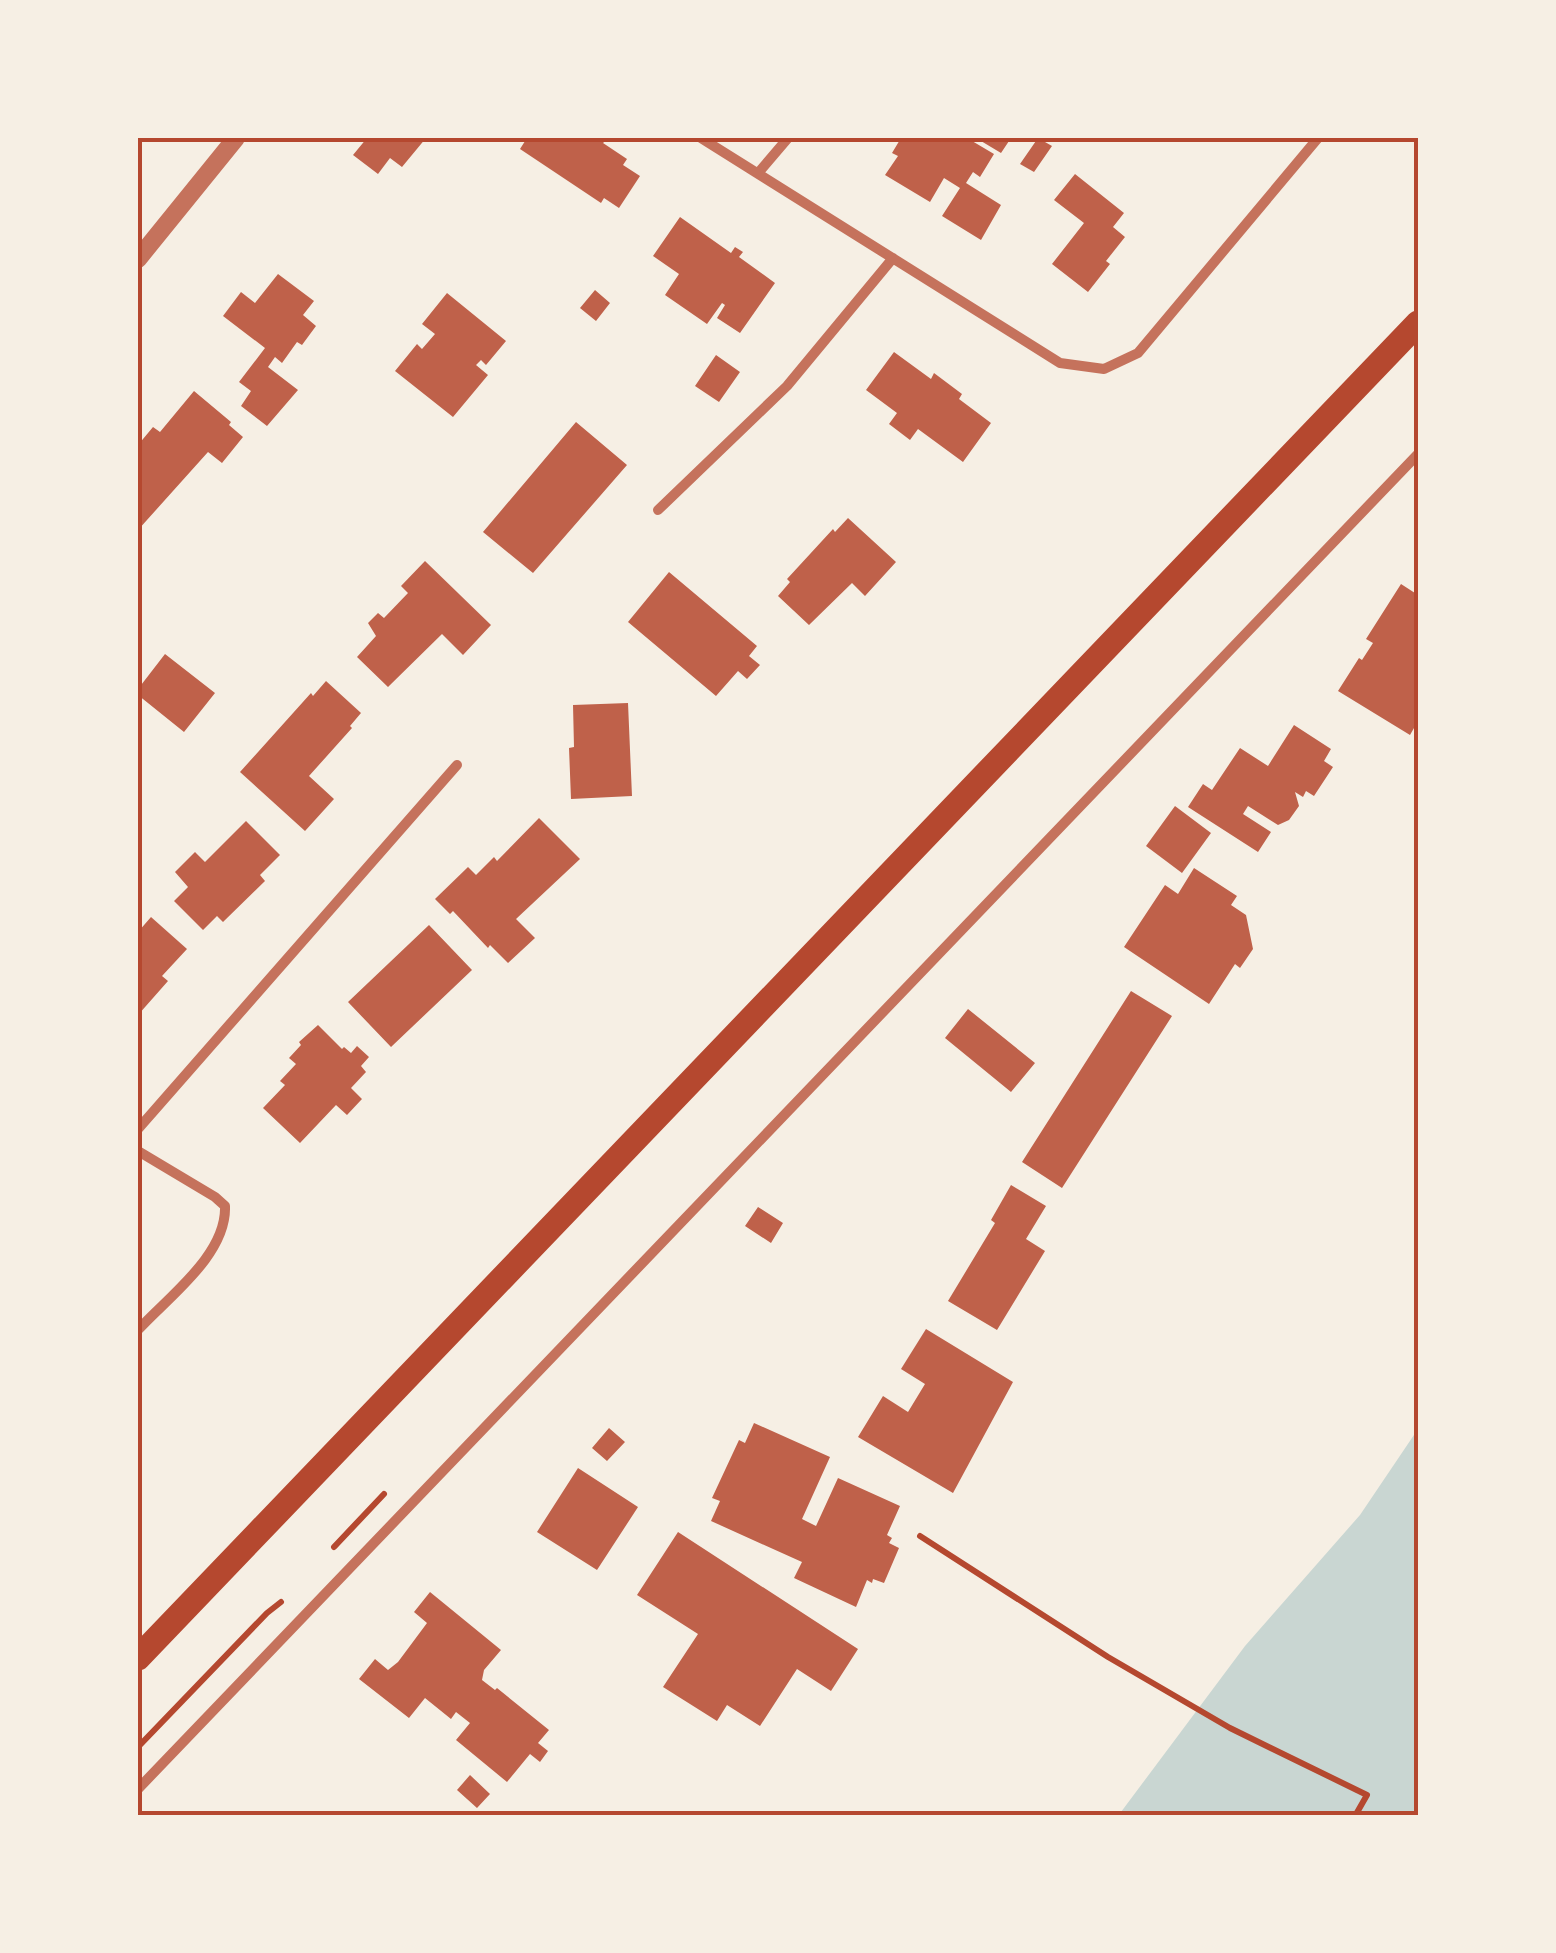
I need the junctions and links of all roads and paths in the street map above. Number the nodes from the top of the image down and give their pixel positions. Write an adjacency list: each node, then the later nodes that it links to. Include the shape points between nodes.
1 (236, 138): 6 (street)
2 (701, 138): 5 (street)
3 (788, 138): 5 (street)
4 (1318, 138): 7 (street, via 1138,353 1104,368 1060,363)
5 (758, 172): 7 (street)
6 (140, 252)
7 (893, 258): 10 (street, via 787,386)
8 (1418, 323): 16 (highway)
9 (1418, 454): 17 (street)
10 (658, 510)
11 (457, 765): 12 (street)
12 (138, 1130)
13 (138, 1151): 14 (street, via 216,1197 226,1220 208,1256)
14 (138, 1330)
15 (920, 1536): 18 (path, via 1230,1728 1366,1795)
16 (138, 1658)
17 (138, 1789)
18 (1355, 1816)

